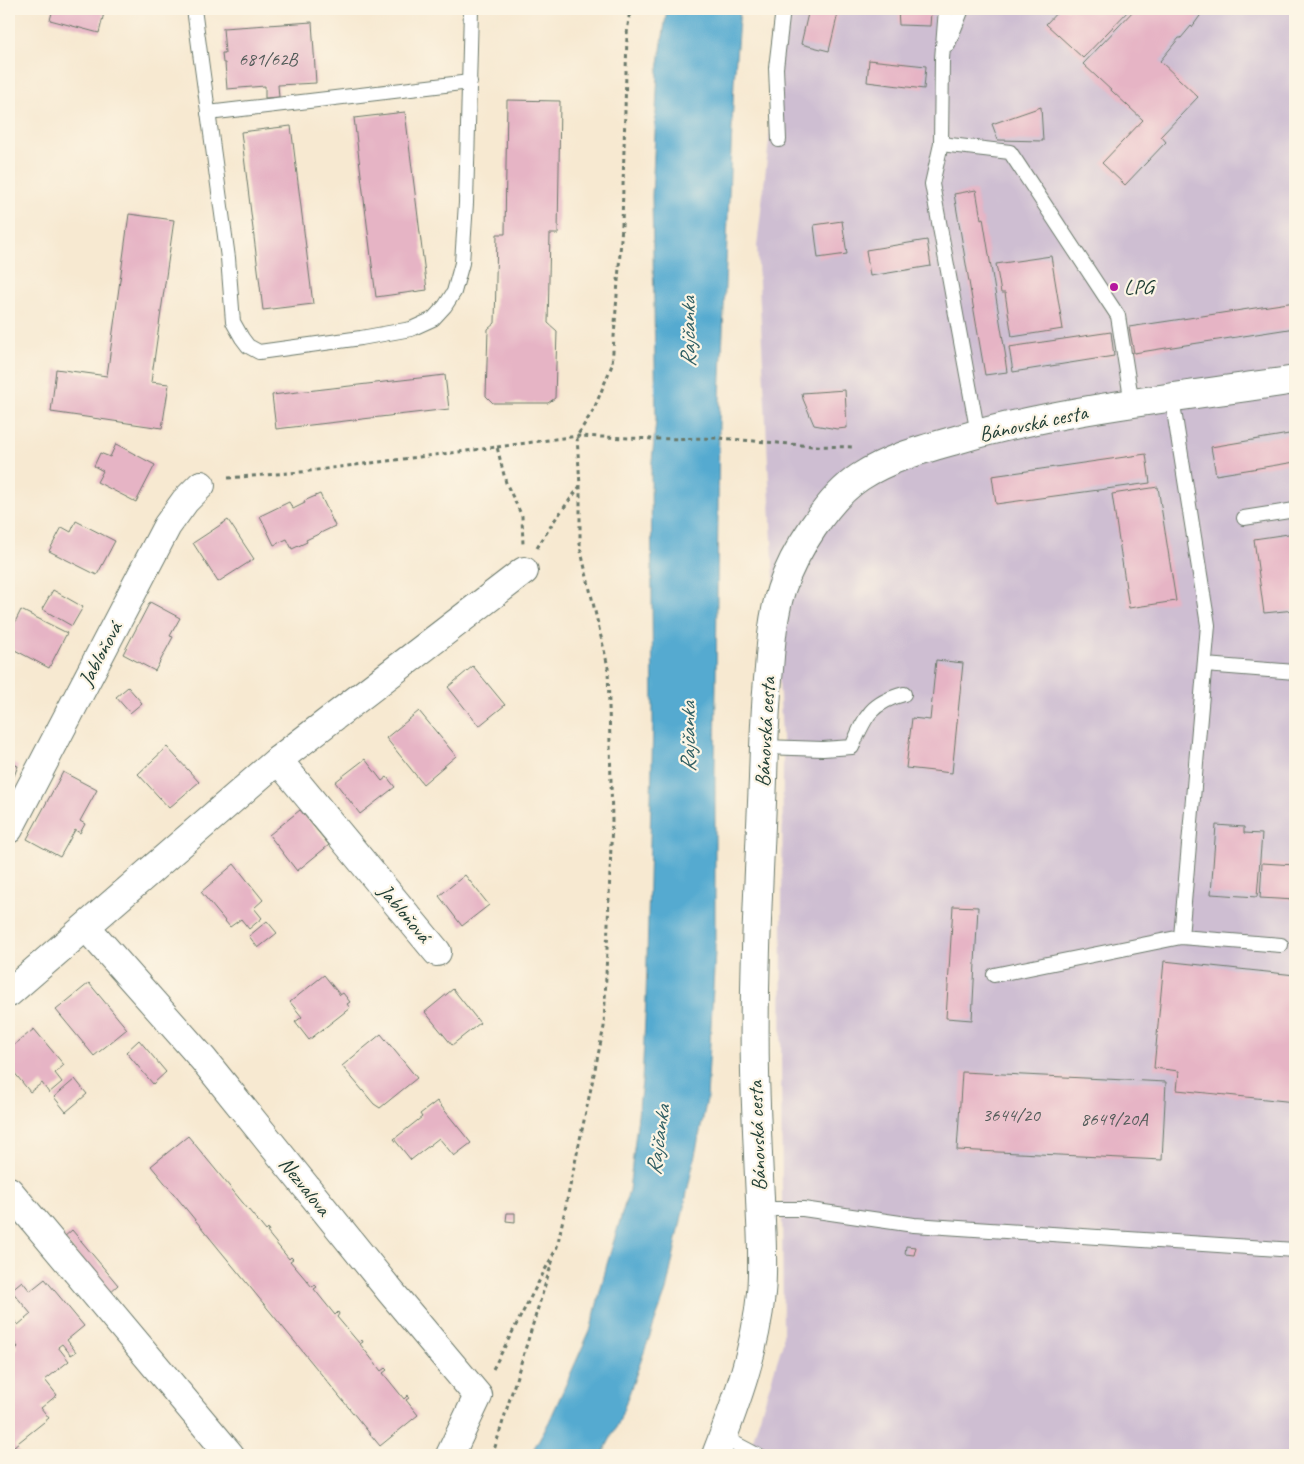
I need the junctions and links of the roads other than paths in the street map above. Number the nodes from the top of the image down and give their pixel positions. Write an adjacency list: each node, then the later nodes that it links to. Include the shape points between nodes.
1 (194, 9): 8 (lane)
2 (471, 9): 7 (lane)
3 (784, 9): 9 (lane, via 776,68)
4 (946, 9): 6 (lane)
5 (962, 9): 6 (lane)
6 (942, 59): 10 (lane)
7 (470, 82): 8 (lane); 8 (lane, via 462,263 454,292 445,306 433,319 411,329 259,352 245,342 233,322 228,258)
8 (208, 113)
9 (779, 140)
10 (941, 144): 13 (lane, via 1010,152 1118,316); 14 (lane, via 932,184)
11 (1295, 380): 12 (street, Bánovská cesta)
12 (1172, 398): 13 (street, Bánovská cesta); 19 (lane, via 1208,625)
13 (1132, 404): 14 (street, Bánovská cesta, via 1042,418)
14 (978, 434): 22 (street, Bánovská cesta, via 883,464 845,490 813,528 797,553 782,589 772,628)
15 (201, 485): 24 (street, Jabloňová, via 167,526)
16 (1295, 510): 17 (lane)
17 (1244, 518)
18 (524, 570): 23 (street)
19 (1205, 666): 20 (lane); 26 (lane)
20 (1295, 672)
21 (904, 694): 22 (lane, via 889,698 870,711 852,747)
22 (764, 747): 32 (street, Bánovská cesta, via 754,1025)
23 (278, 760): 25 (street); 28 (street, Jabloňová)
24 (9, 829)
25 (86, 928): 30 (street); 36 (street, Nezvalova, via 203,1059 478,1396)
26 (1181, 937): 27 (lane); 29 (lane)
27 (1282, 946)
28 (437, 952)
29 (994, 975)
30 (9, 993)
31 (9, 1191): 35 (street)
32 (760, 1209): 33 (lane, via 803,1209 914,1225); 34 (street, Bánovská cesta, via 762,1260 757,1324)
33 (1295, 1250)
34 (720, 1446): 37 (lane)
35 (230, 1455)
36 (450, 1455)
37 (757, 1455)

